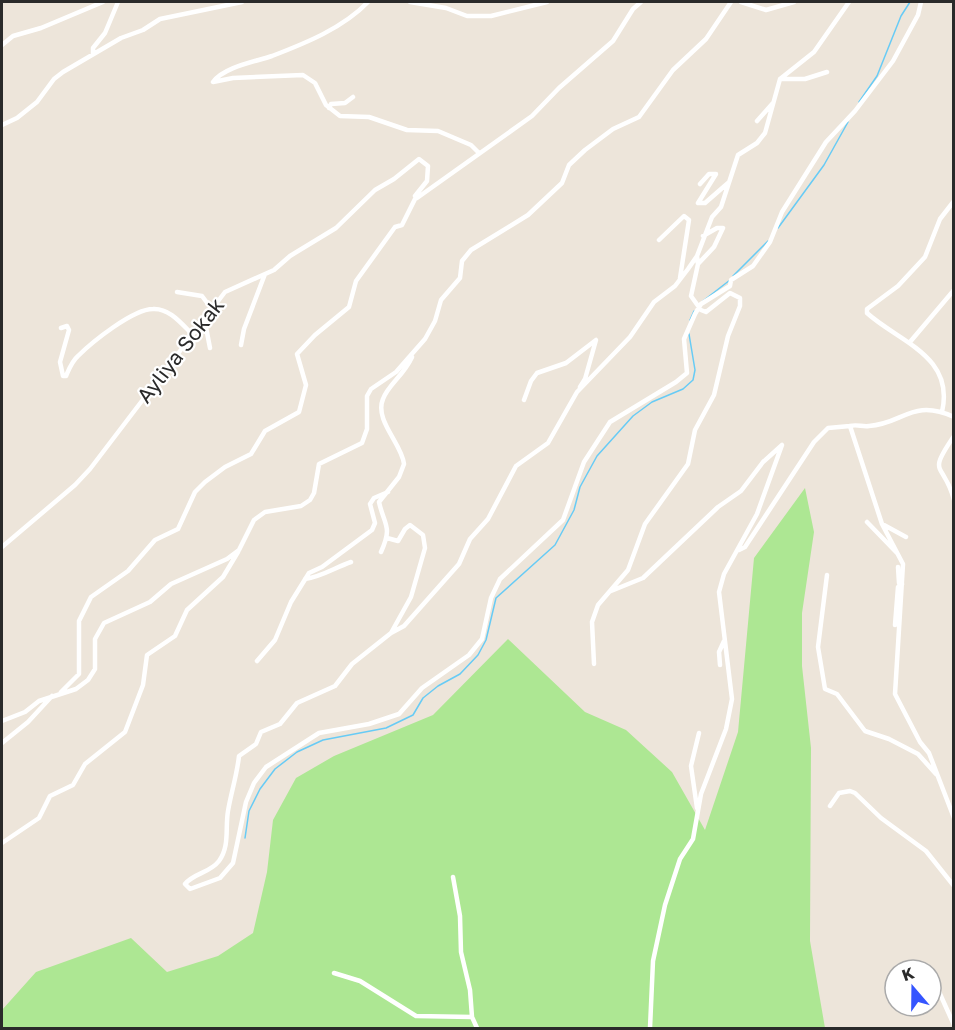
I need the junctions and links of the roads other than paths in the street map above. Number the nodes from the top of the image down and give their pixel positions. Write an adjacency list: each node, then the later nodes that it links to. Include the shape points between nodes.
1 (103, 2): 13 (street, via 13,36)
2 (118, 2): 14 (street)
3 (242, 2): 14 (street, via 160,19)
4 (369, 2): 19 (street, via 348,21 274,55 230,70 213,82 296,74 312,80)
5 (410, 2): 6 (street, via 468,16 491,16)
6 (547, 2)
7 (641, 2): 22 (street, via 614,41 532,116)
8 (731, 2): 42 (street, via 706,39 673,70 639,117 613,129 585,150 569,165 562,183 528,215 471,250 462,261 460,278 441,300 435,321)
9 (741, 2): 10 (street, via 766,10)
10 (794, 2)
11 (849, 2): 16 (street, via 814,52)
12 (921, 2): 67 (street, via 893,61 826,142 753,266 696,311 684,339 687,373 615,417 598,438 579,474 563,520 500,579 491,598 482,639 474,650 422,688 399,714 319,733 266,767 246,802 233,863 220,878 190,889 185,884 189,879 219,862 224,849 239,756 256,744 261,732 280,724 297,703 335,686 352,664)
13 (2, 45)
14 (93, 54): 21 (street, via 54,78 37,102)
15 (827, 72): 16 (street, via 805,79)
16 (780, 79): 18 (street)
17 (353, 97): 19 (street)
18 (775, 100): 20 (street); 23 (street, via 762,139 738,155)
19 (329, 108): 22 (street, via 340,116 369,117 407,130 438,130 471,145)
20 (758, 121)
21 (2, 125)
22 (479, 153): 25 (street)
23 (730, 181): 24 (street, via 705,203 698,203 716,174 709,174); 27 (street, via 721,207)
24 (700, 184)
25 (416, 199): 31 (street, Ayliya Sokak, via 429,173 421,159 375,190 344,222); 72 (street, via 402,225 395,227 356,281 349,307 297,354 306,385 300,412 265,431 251,454 205,482 195,492 178,529 155,540 128,571 91,597 79,621 79,674)
26 (954, 201): 39 (street, via 940,219 925,257 898,286 867,309 874,320)
27 (703, 236): 29 (street); 30 (street, via 723,228 714,247)
28 (659, 240): 32 (street, via 684,216 689,220)
29 (697, 256): 30 (street); 32 (street)
30 (698, 264): 65 (street, via 692,296 701,310 706,312 730,293 740,298 740,306 728,336 714,395 695,430 688,464 645,524 627,570)
31 (265, 274): 35 (street, Ayliya Sokak, via 230,289); 40 (street, via 244,329)
32 (680, 280): 43 (street, via 654,302 630,336)
33 (954, 290): 39 (street)
34 (177, 292): 35 (street, via 202,296)
35 (211, 308): 36 (street, Ayliya Sokak)
36 (204, 317): 38 (street, Ayliya Sokak); 41 (street)
37 (61, 328): 38 (street, via 67,326 69,330 60,362 63,376 77,357 144,310 154,308 172,315)
38 (191, 333): 55 (street, Ayliya Sokak, via 84,475)
39 (910, 342): 45 (street, via 935,363 944,382 946,399)
40 (242, 345)
41 (210, 348)
42 (413, 354): 49 (street, via 406,371 381,404 404,464); 56 (street, via 371,389 362,443 323,460 316,470 314,493 301,506 266,512 254,520)
43 (577, 392): 44 (street, via 585,379 596,340 570,361 537,373); 67 (street, via 548,443 516,466 488,519 470,539 459,564 404,626)
44 (524, 400)
45 (942, 412): 46 (street); 47 (street, via 913,411 870,426)
46 (954, 417)
47 (850, 426): 52 (street); 57 (street, via 828,428)
48 (954, 436): 50 (street, via 937,464)
49 (388, 492): 54 (street, via 379,502 388,525); 63 (street, via 370,504 375,523 372,530)
50 (954, 500)
51 (867, 522): 59 (street)
52 (882, 524): 53 (street); 59 (street)
53 (906, 537)
54 (387, 538): 58 (street); 67 (street, via 399,541 410,525 423,535 425,548 411,597)
55 (2, 547)
56 (239, 550): 72 (street, via 218,565 171,584 150,602 104,623 95,639 95,669 88,680 76,689); 81 (street, via 223,577 187,610 175,636 147,656 143,685 126,732 85,764 73,784 50,796 39,818)
57 (740, 550): 65 (street, via 782,445 741,491 718,507 643,578); 68 (street, via 724,574 719,592)
58 (381, 552)
59 (901, 558): 64 (street)
60 (351, 562): 63 (street)
61 (898, 567): 64 (street, via 898,581)
62 (827, 575): 77 (street, via 818,647 825,689 837,694 865,731 918,754)
63 (305, 579): 69 (street, via 275,640)
64 (902, 584): 66 (street, via 898,587); 77 (street, via 895,694 929,753)
65 (611, 591): 70 (street, via 598,605 592,622)
66 (894, 625)
67 (391, 633)
68 (724, 641): 71 (street, via 719,652); 79 (street, via 732,699 726,729)
69 (257, 661)
70 (594, 664)
71 (720, 665)
72 (60, 692): 73 (street)
73 (53, 696): 74 (street); 76 (street)
74 (2, 721)
75 (699, 733): 79 (street, via 691,766)
76 (2, 743)
77 (939, 779): 80 (street)
78 (830, 806): 83 (street, via 838,794 855,793 926,851)
79 (697, 811): 89 (street, via 693,839 680,859 657,938)
80 (954, 818)
81 (2, 843)
82 (453, 877): 86 (street)
83 (954, 886)
84 (334, 973): 86 (street, via 360,981 416,1016)
85 (943, 1001): 87 (street)
86 (472, 1017): 88 (street)
87 (954, 1025)
88 (477, 1029)
89 (650, 1029)

